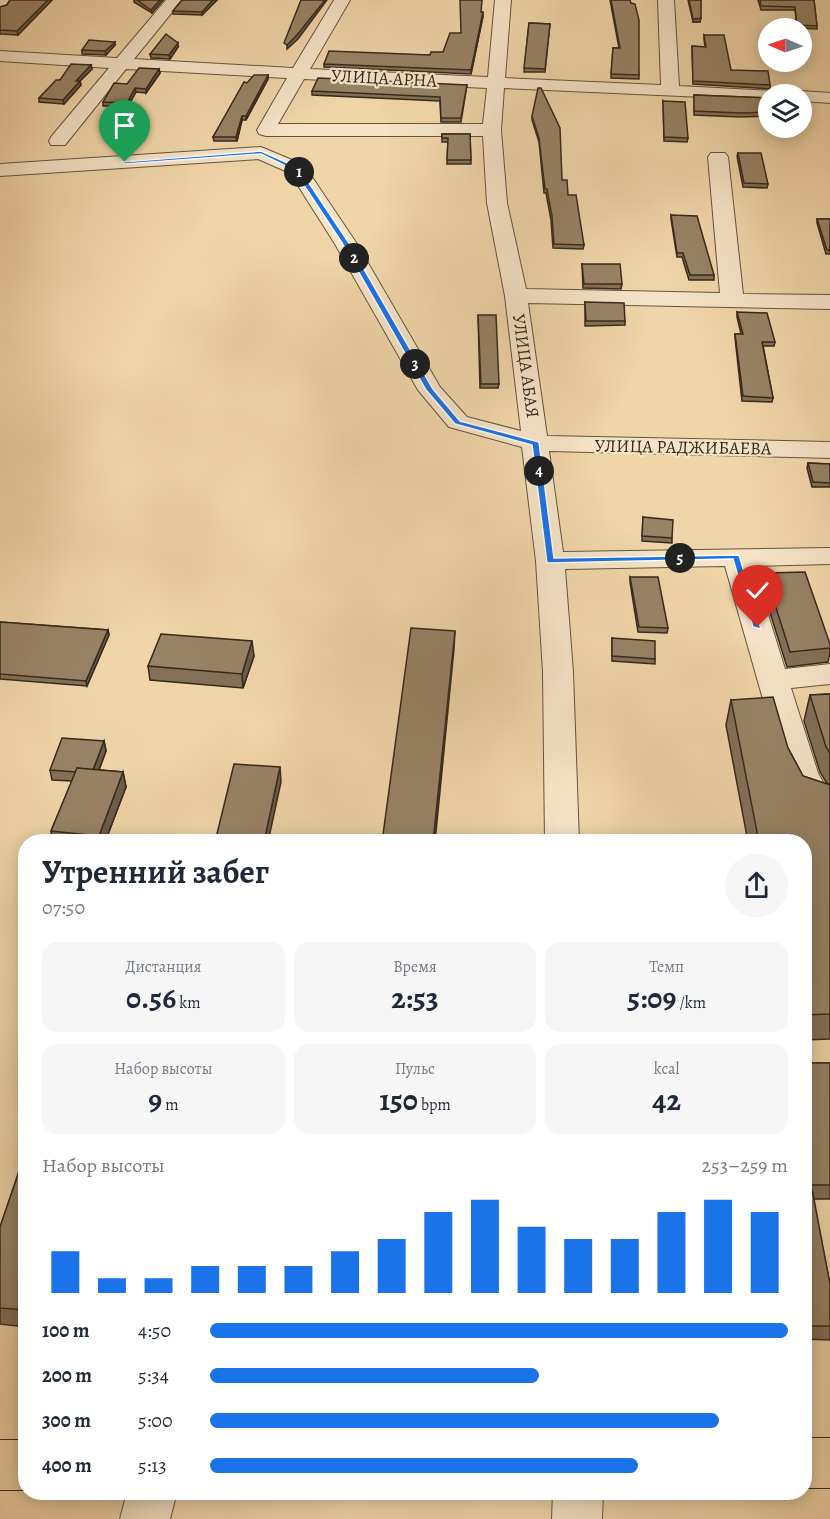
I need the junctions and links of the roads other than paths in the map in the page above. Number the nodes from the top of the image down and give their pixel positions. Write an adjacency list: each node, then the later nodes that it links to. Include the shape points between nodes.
1 (4, 0): 6 (street)
2 (174, 0): 8 (street)
3 (342, 0): 9 (street)
4 (503, 0): 10 (street, УЛИЦА АБАЯ)
5 (666, 0): 11 (street)
6 (0, 4)
7 (0, 56): 8 (street, УЛИЦА АРНА)
8 (123, 64): 9 (street, УЛИЦА АРНА); 16 (street)
9 (299, 74): 10 (street, УЛИЦА АРНА); 15 (street, via 266,130)
10 (496, 84): 11 (street, УЛИЦА АРНА); 15 (street, УЛИЦА АБАЯ)
11 (670, 90): 12 (street, УЛИЦА АРНА)
12 (758, 94)
13 (812, 97): 14 (street)
14 (830, 98)
15 (492, 130): 19 (street, УЛИЦА АБАЯ, via 497,203)
16 (58, 141)
17 (718, 157): 20 (street)
18 (0, 170): 22 (street, УЛИЦА РАДЖИБАЕВА, via 261,153 297,169 346,243 430,390 458,422)
19 (516, 296): 20 (street); 22 (street, УЛИЦА АБАЯ)
20 (732, 298): 21 (street)
21 (830, 302)
22 (536, 443): 23 (street, УЛИЦА РАДЖИБАЕВА); 25 (street, УЛИЦА АБАЯ)
23 (830, 450)
24 (830, 556): 26 (street)
25 (550, 561): 26 (street); 31 (street, УЛИЦА АБАЯ, via 558,672)
26 (739, 566): 27 (street); 29 (street)
27 (830, 571)
28 (830, 674): 29 (street)
29 (773, 680): 30 (street, via 801,773 811,793)
30 (830, 798)
31 (562, 834)
32 (812, 1463): 33 (main road)
33 (830, 1463)
34 (0, 1465): 35 (main road)
35 (18, 1465)
36 (150, 1500): 38 (street)
37 (578, 1500): 39 (street)
38 (145, 1519)
39 (577, 1519)

